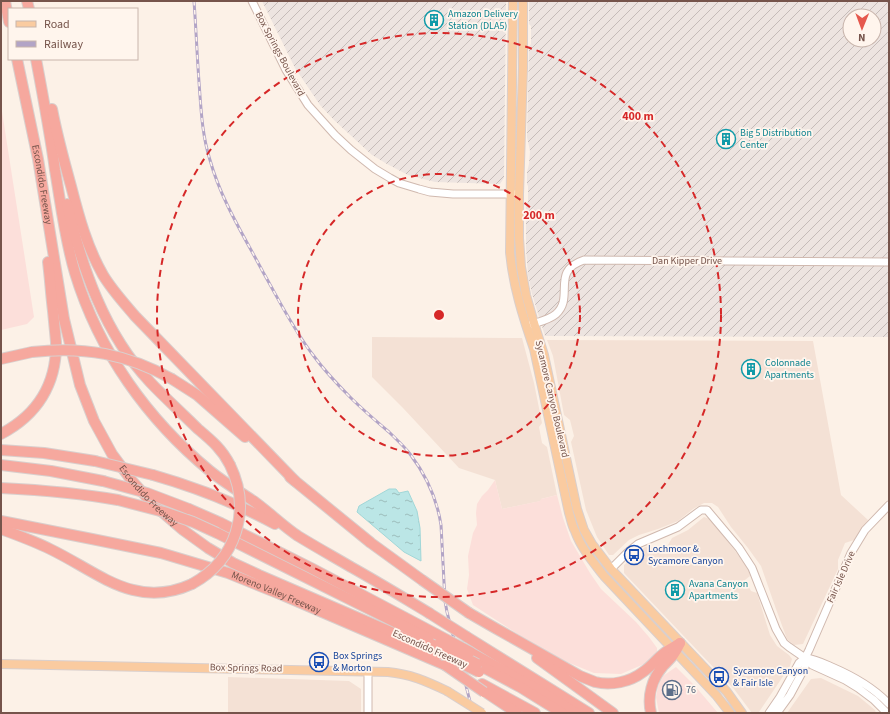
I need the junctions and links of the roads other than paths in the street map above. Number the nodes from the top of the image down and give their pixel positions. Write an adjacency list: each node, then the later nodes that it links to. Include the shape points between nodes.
1 (5, 1): 5 (highway)
2 (252, 1): 11 (street, Box Springs Boulevard, via 286,70 308,105 335,135 375,169 399,183 430,192)
3 (513, 1): 11 (main road, Sycamore Canyon Boulevard)
4 (523, 1): 11 (main road, Sycamore Canyon Boulevard, via 523,68)
5 (8, 17)
6 (17, 60): 10 (highway, Escondido Freeway)
7 (36, 60): 9 (highway, Escondido Freeway)
8 (42, 60): 18 (highway, via 56,128 82,229 103,275 135,316)
9 (50, 134): 22 (highway, bridge, via 79,252 97,300 124,350 148,381 227,458 240,495 239,518 237,530 220,562 192,584 160,593 144,592 118,585 50,549); 23 (highway, Escondido Freeway, via 65,229 75,273 90,314 115,363 148,410 192,456)
10 (38, 159): 15 (highway, via 56,343 55,360 46,390 34,409); 27 (highway, Escondido Freeway, via 64,319 80,385 108,448 132,481 154,505 183,530 233,563)
11 (515, 194): 13 (main road, Sycamore Canyon Boulevard, via 521,267)
12 (889, 262): 13 (street, Dan Kipper Drive, via 584,260 573,264 569,269 565,278 563,302 555,315)
13 (530, 325): 24 (main road, Sycamore Canyon Boulevard, via 544,354 577,509 584,530); 26 (main road, Sycamore Canyon Boulevard, via 575,532 586,553 604,576)
14 (1, 359): 18 (highway, bridge, via 47,350 74,350 105,354 155,370 197,395)
15 (1, 434)
16 (1, 450): 23 (highway, bridge, via 44,453 95,461 153,475 199,489 240,506)
17 (1, 465): 40 (highway, bridge, via 103,481 147,493 189,509 311,568 470,652)
18 (295, 481): 25 (highway, bridge, via 371,543 469,613)
19 (1, 488): 27 (highway, bridge, via 95,495 193,522)
20 (889, 505): 28 (street, Fair Isle Drive, via 865,530 850,553)
21 (1, 521): 32 (highway, Moreno Valley Freeway, bridge, via 160,553 221,571 445,666)
22 (1, 529)
23 (296, 535): 41 (highway, Escondido Freeway, bridge)
24 (611, 569): 26 (main road, Sycamore Canyon Boulevard); 28 (street, via 638,544 678,527 701,510 707,510 752,568 780,636 789,647)
25 (495, 628): 26 (highway, via 595,682 622,682 637,676 666,651); 42 (highway)
26 (676, 648): 43 (highway, via 651,686); 44 (main road, Sycamore Canyon Boulevard); 45 (main road, Sycamore Canyon Boulevard, via 727,692)
27 (440, 649): 30 (highway, Escondido Freeway, bridge)
28 (805, 658): 33 (street, via 814,659 851,675); 46 (street, Fair Isle Drive, via 799,663); 47 (street, Fair Isle Drive, via 805,667); 48 (street, via 812,665 858,688)
29 (1, 664): 31 (main road, Box Springs Road)
30 (478, 668): 38 (highway, Escondido Freeway); 39 (highway, via 520,687)
31 (368, 671): 34 (street); 35 (main road, Box Springs Road, bridge, via 392,672 419,678)
32 (483, 688): 36 (highway); 37 (highway)
33 (889, 704)
34 (368, 713)
35 (482, 713)
36 (517, 713)
37 (535, 713)
38 (554, 713)
39 (562, 713)
40 (576, 713)
41 (589, 713)
42 (613, 713)
43 (651, 713)
44 (730, 713)
45 (742, 713)
46 (769, 713)
47 (777, 713)
48 (887, 713)

